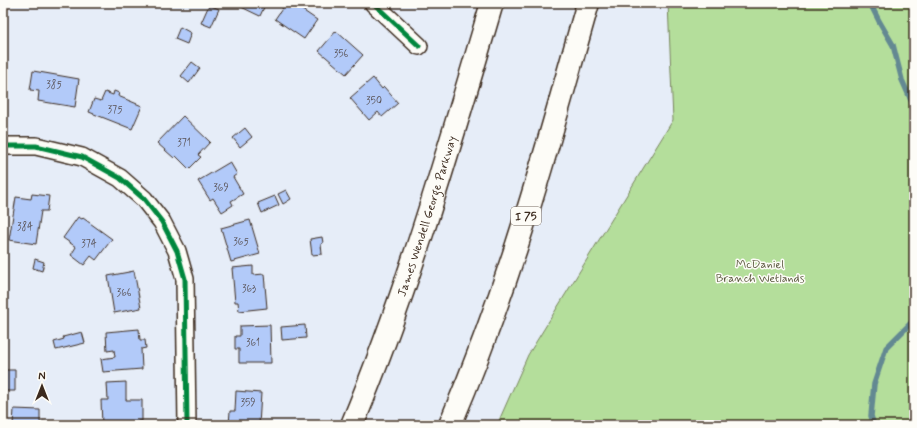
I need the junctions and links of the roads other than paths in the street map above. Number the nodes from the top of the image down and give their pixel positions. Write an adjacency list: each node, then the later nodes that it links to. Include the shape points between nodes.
1 (373, 3): 4 (street)
2 (492, 3): 7 (highway, James Wendell George Parkway, via 412,264)
3 (588, 3): 8 (highway, I 75, via 522,229 490,325)
4 (419, 46)
5 (3, 146): 6 (street, via 36,146 82,157 120,178 144,199 162,222 177,251 186,279)
6 (187, 425)
7 (352, 425)
8 (450, 425)

